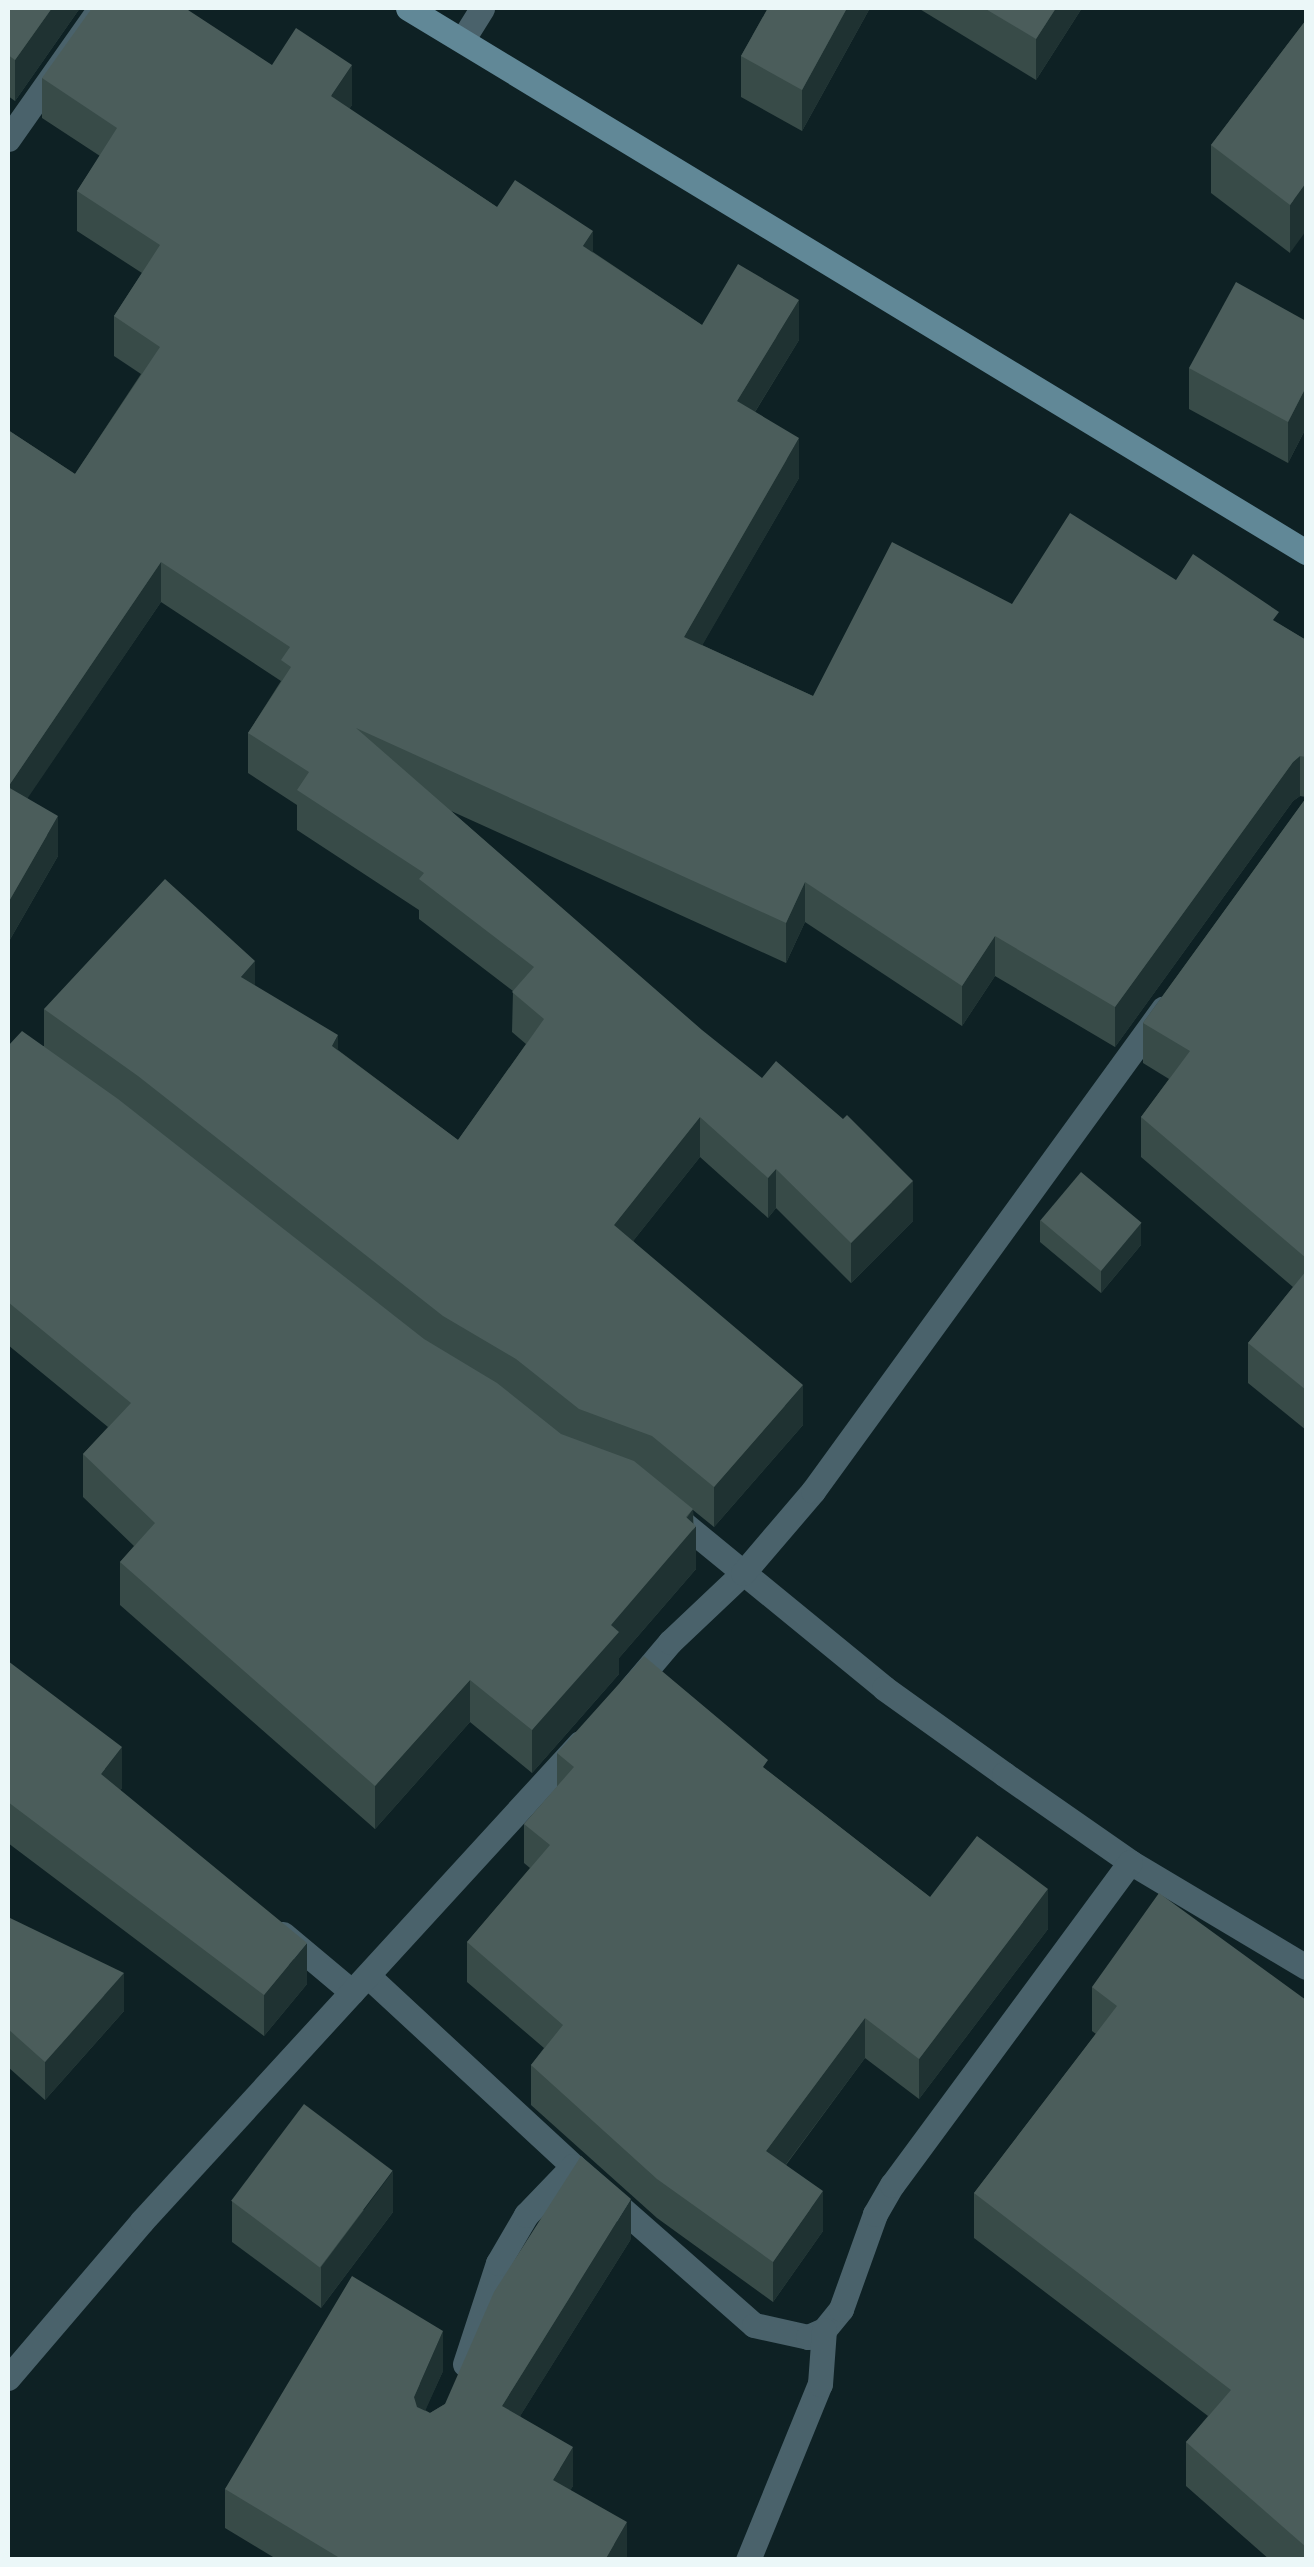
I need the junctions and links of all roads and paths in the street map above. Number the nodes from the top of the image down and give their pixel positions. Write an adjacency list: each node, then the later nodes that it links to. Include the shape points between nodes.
1 (100, 8): 5 (street)
2 (408, 8): 4 (main road)
3 (482, 8): 4 (street)
4 (462, 39): 6 (main road)
5 (8, 139)
6 (1306, 552)
7 (1176, 992): 9 (street, via 869,1416)
8 (654, 1499): 9 (street)
9 (743, 1573): 10 (street, via 670,1642); 12 (street, via 884,1688)
10 (618, 1704)
11 (592, 1731): 15 (street)
12 (1130, 1862): 14 (street); 17 (street, via 892,2185 841,2309)
13 (264, 1918): 15 (street)
14 (1306, 1968)
15 (360, 1984): 16 (street); 18 (street)
16 (573, 2166): 17 (street, via 754,2325 808,2338); 19 (street, via 526,2215 498,2262)
17 (824, 2330): 20 (street, via 820,2384)
18 (8, 2378)
19 (456, 2383)
20 (748, 2560)

